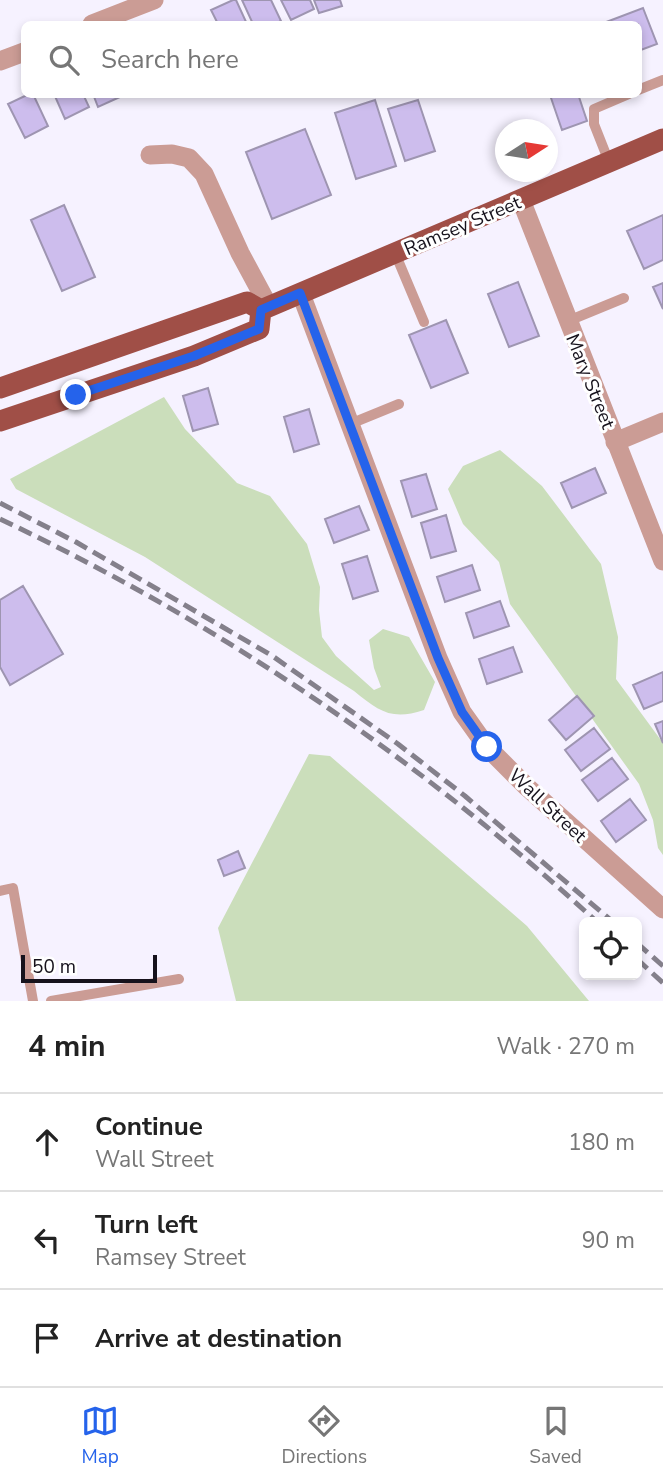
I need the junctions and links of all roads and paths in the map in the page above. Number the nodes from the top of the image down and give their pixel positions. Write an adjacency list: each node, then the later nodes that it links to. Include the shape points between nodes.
1 (154, 0): 2 (street)
2 (100, 21)
3 (21, 52): 4 (street)
4 (0, 61)
5 (663, 80): 6 (lane)
6 (642, 89)
7 (620, 98): 10 (lane, via 594,109 594,124)
8 (663, 139): 10 (main road, Ramsey Street)
9 (150, 155): 15 (street, via 188,158 204,174)
10 (610, 162): 11 (main road, Ramsey Street)
11 (521, 200): 12 (main road, Ramsey Street); 16 (street, Mary Street)
12 (395, 253): 13 (main road, Ramsey Street); 17 (lane)
13 (300, 293): 15 (main road, Ramsey Street); 22 (street, Wall Street)
14 (624, 298): 16 (lane)
15 (265, 308): 18 (main road, Ramsey Street, via 247,302); 20 (main road, via 259,329 194,356)
16 (568, 321): 23 (street, Mary Street)
17 (424, 322)
18 (0, 388)
19 (399, 404): 22 (lane)
20 (0, 421)
21 (663, 422): 23 (street)
22 (350, 424): 26 (street, Wall Street, via 462,712 487,747 527,787)
23 (615, 442): 24 (street, Mary Street)
24 (663, 561)
25 (0, 891): 28 (lane, via 13,888)
26 (663, 909)
27 (179, 979): 29 (lane)
28 (33, 1001)
29 (51, 1001)

